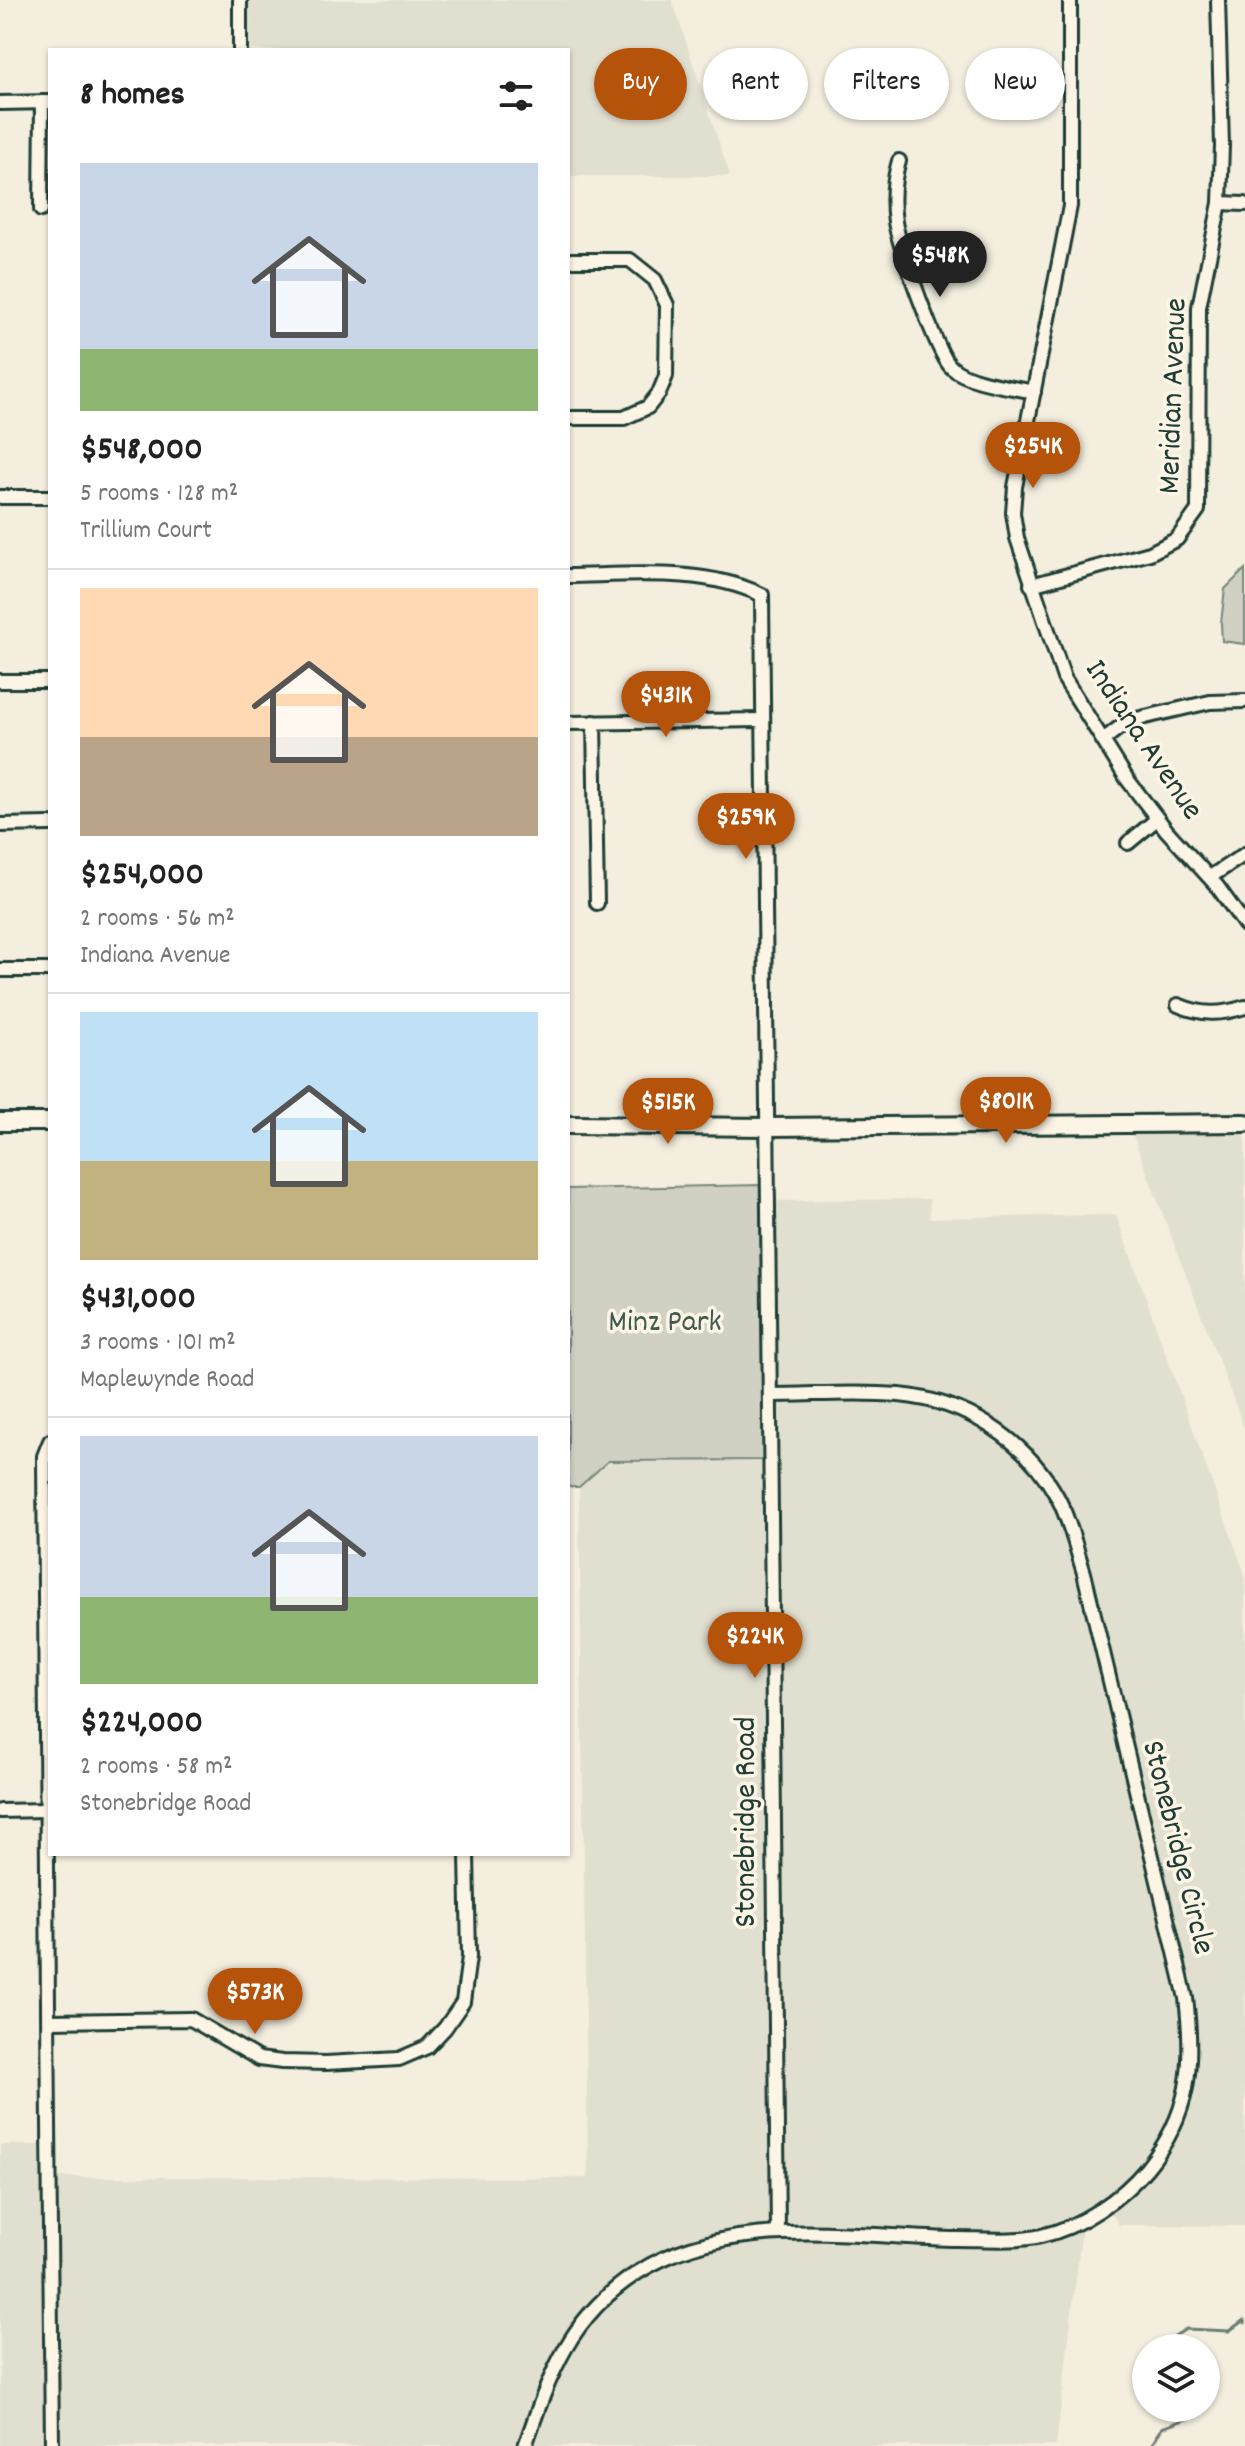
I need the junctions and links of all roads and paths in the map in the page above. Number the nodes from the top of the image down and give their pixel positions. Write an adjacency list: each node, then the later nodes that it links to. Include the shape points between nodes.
1 (240, 0): 4 (street)
2 (1070, 0): 12 (street, Indiana Avenue, via 1070,206)
3 (1218, 0): 8 (street, Meridian Avenue)
4 (240, 48)
5 (46, 102): 6 (street); 10 (street)
6 (0, 103)
7 (899, 161): 12 (street, via 893,183 895,224 935,341 951,367 973,378)
8 (1220, 203): 9 (street); 17 (street, Meridian Avenue, via 1199,307 1198,510 1177,539 1150,553)
9 (1245, 204)
10 (41, 210)
11 (570, 260): 13 (street, via 630,260 655,280 667,305 666,376 648,407 624,418)
12 (1034, 392): 17 (street, Indiana Avenue, via 1013,513)
13 (570, 418)
14 (0, 497): 15 (street)
15 (48, 497)
16 (570, 576): 21 (street, Stonebridge Road, via 682,574 762,595)
17 (1031, 585): 24 (street, Indiana Avenue, via 1064,678)
18 (0, 681): 19 (street)
19 (48, 681)
20 (1245, 701): 24 (street, via 1210,702 1128,721)
21 (762, 720): 22 (street); 41 (street, Stonebridge Road)
22 (594, 722): 23 (street); 31 (street)
23 (570, 723)
24 (1103, 740): 25 (street, Indiana Avenue)
25 (1157, 819): 28 (street); 30 (street, Indiana Avenue)
26 (48, 824): 27 (street)
27 (0, 825)
28 (1128, 843)
29 (1245, 854): 30 (street)
30 (1210, 877): 32 (street, Indiana Avenue)
31 (597, 903)
32 (1245, 925)
33 (0, 970): 34 (street)
34 (48, 970)
35 (1178, 1005): 36 (street, via 1209,1014)
36 (1245, 1007)
37 (0, 1122): 38 (street)
38 (48, 1122)
39 (1245, 1123): 41 (street)
40 (570, 1125): 41 (street)
41 (768, 1127): 42 (street, Stonebridge Road)
42 (770, 1395): 49 (street, Stonebridge Road); 49 (street, Stonebridge Circle, via 896,1395 953,1407 981,1420 1040,1470 1058,1498 1084,1573 1186,1998 1191,2040 1182,2106 1163,2148 1117,2198 1081,2220 1041,2236 995,2239)
43 (48, 1446): 44 (street)
44 (47, 1614): 45 (street)
45 (45, 1810): 46 (street); 48 (street)
46 (0, 1811)
47 (467, 1856): 48 (street, via 469,1957 463,2002 427,2047 399,2059 259,2059 191,2019)
48 (49, 2021): 50 (street)
49 (778, 2233): 51 (street, Stonebridge Circle, via 678,2252 609,2293 576,2329 549,2377)
50 (52, 2446)
51 (525, 2446)

